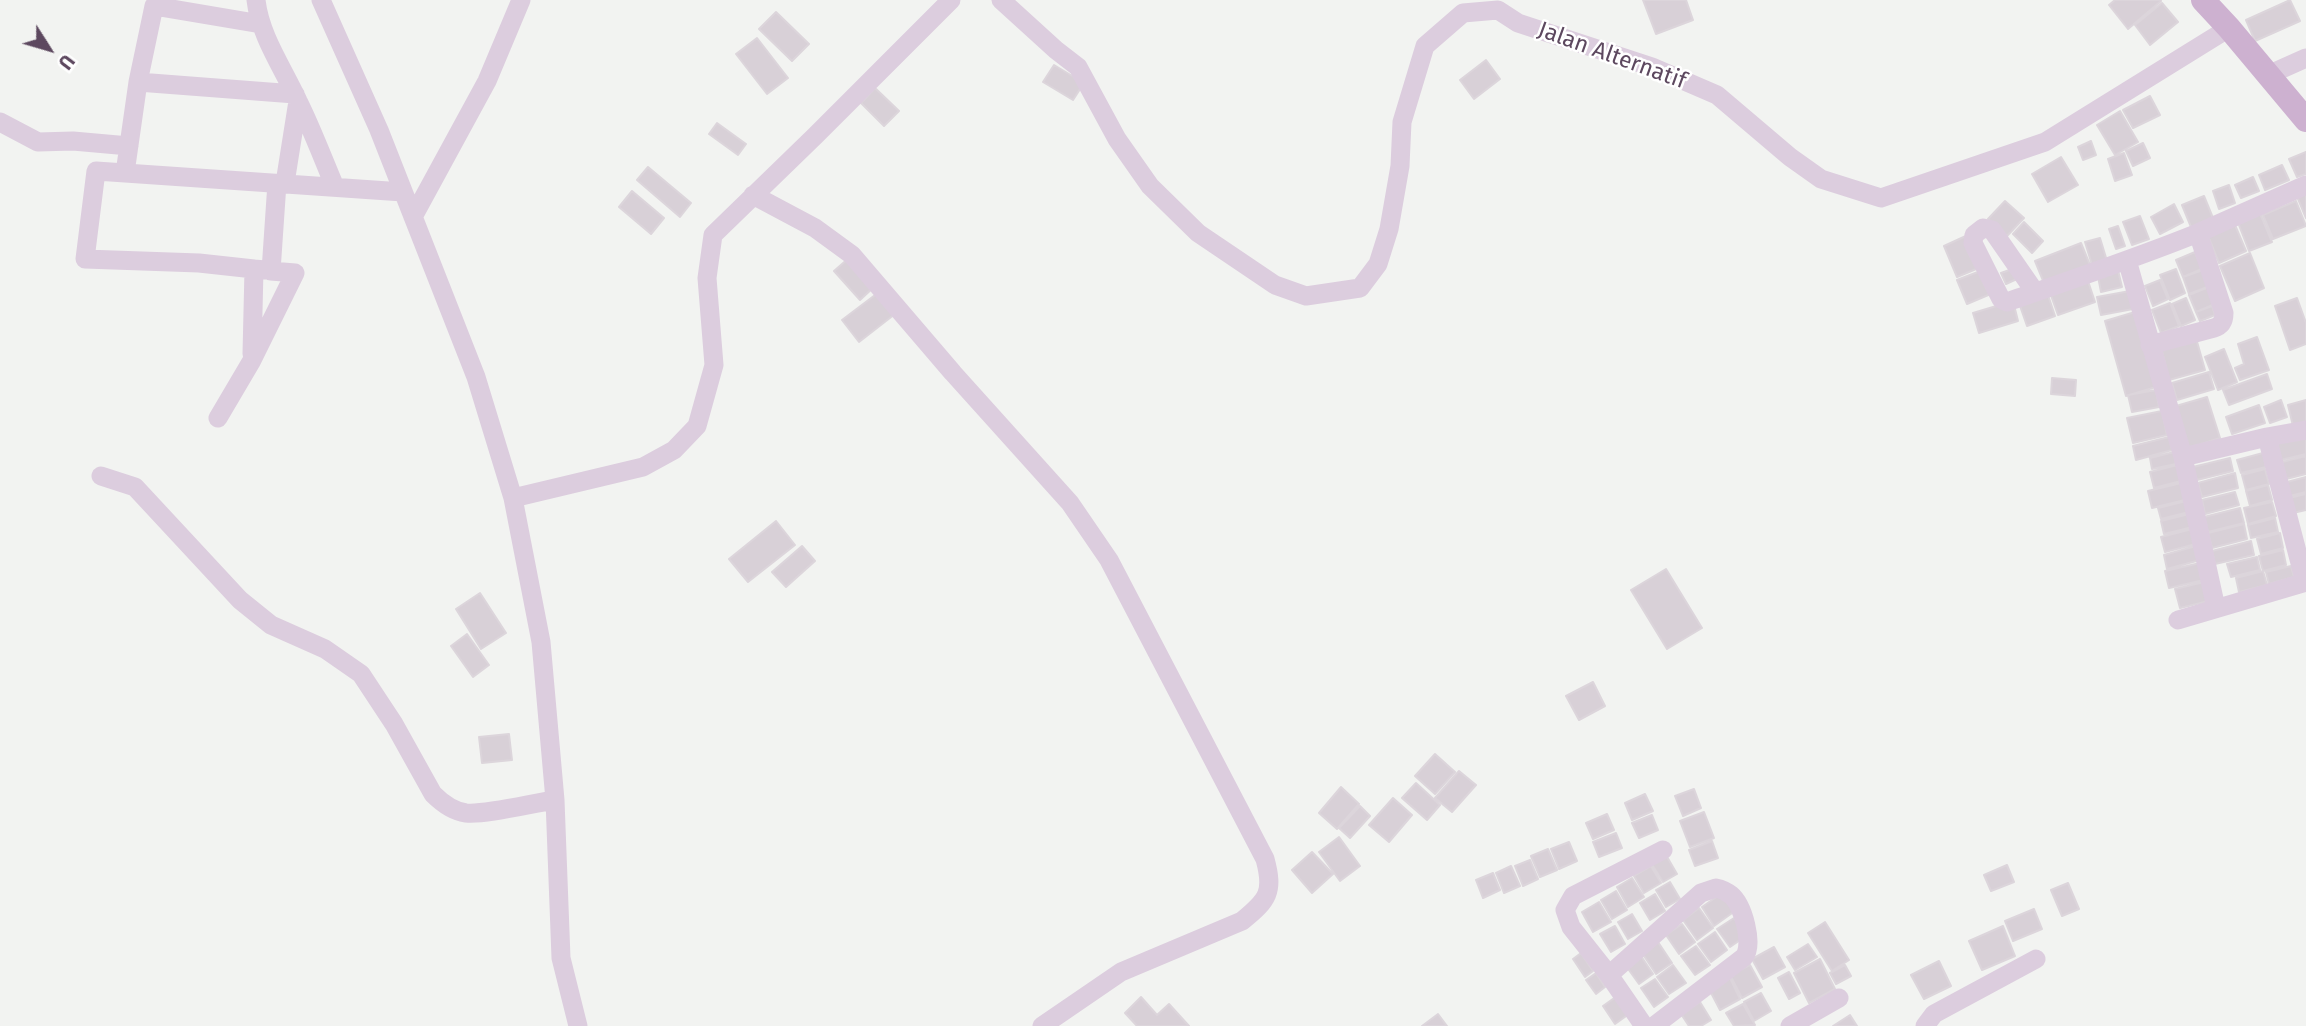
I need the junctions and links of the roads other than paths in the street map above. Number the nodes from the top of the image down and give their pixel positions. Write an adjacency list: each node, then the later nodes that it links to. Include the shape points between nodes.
1 (256, 0): 7 (street)
2 (321, 0): 20 (street)
3 (521, 0): 22 (street, via 487,81)
4 (951, 0): 21 (street)
5 (1001, 0): 8 (street, Jalan Alternatif, via 1078,66 1150,186 1198,233 1275,285 1306,296 1360,288 1378,264 1392,217 1402,121 1425,46 1463,13 1498,10 1518,23 1652,67 1717,95 1821,179 1881,198 2045,142)
6 (2203, 0): 8 (main road)
7 (261, 24): 11 (street, via 154,6); 12 (street)
8 (2229, 28): 10 (main road)
9 (2306, 58): 10 (street)
10 (2269, 75): 13 (main road)
11 (138, 82): 12 (street); 15 (street)
12 (297, 97): 17 (street); 19 (street)
13 (2306, 120)
14 (0, 122): 15 (street, via 38,142)
15 (129, 146): 16 (street)
16 (125, 173): 17 (street); 25 (street, via 96,171 85,259)
17 (281, 183): 19 (street); 25 (street)
18 (2306, 185): 23 (street)
19 (335, 187): 20 (street)
20 (403, 192): 22 (street)
21 (753, 195): 34 (street, via 713,235 707,278 714,365 697,426 674,450 643,467); 44 (street, via 815,228 852,255 1070,503 1109,560 1265,859 1271,880 1267,894 1242,921 1121,972)
22 (413, 217): 34 (street, via 476,377)
23 (2198, 233): 24 (street); 27 (street, via 2224,319 2214,328)
24 (2127, 260): 26 (street); 27 (street)
25 (263, 270): 28 (street); 28 (street, via 295,273)
26 (2035, 292)
27 (2150, 345): 32 (street)
28 (251, 362): 29 (street)
29 (218, 418)
30 (2306, 430): 31 (street)
31 (2267, 437): 32 (street); 35 (street)
32 (2182, 457): 36 (street)
33 (101, 476): 38 (street, via 135,487 240,600 271,625 325,649 361,674 441,802 467,813)
34 (513, 498): 38 (street, via 541,642)
35 (2306, 582): 36 (street)
36 (2216, 608): 37 (street)
37 (2178, 620)
38 (555, 800): 43 (street, via 561,958)
39 (1663, 850): 41 (street, via 1568,902 1565,910 1571,927)
40 (2036, 960): 48 (street, via 1934,1014)
41 (1609, 975): 45 (street); 46 (street, via 1701,893 1716,888 1732,895 1749,938 1748,951)
42 (1839, 998): 47 (street)
43 (578, 1026)
44 (1042, 1026)
45 (1644, 1026)
46 (1654, 1026)
47 (1790, 1026)
48 (1925, 1026)

